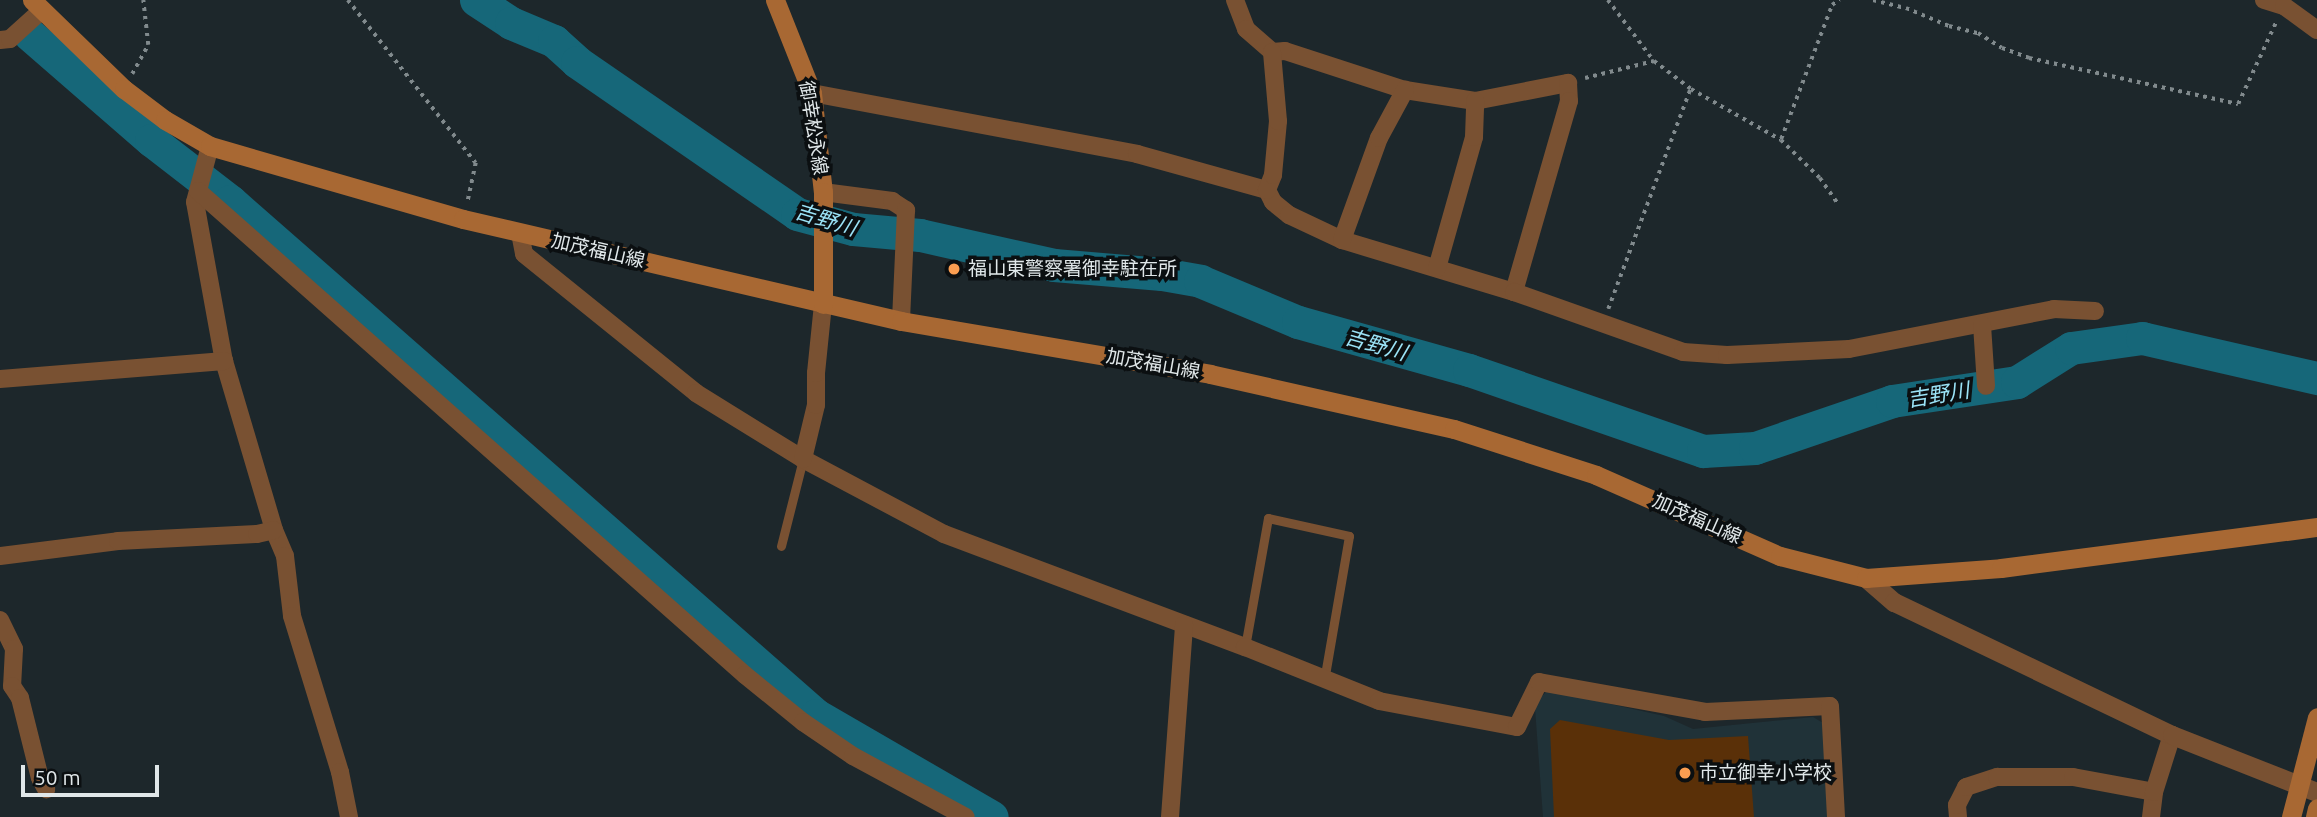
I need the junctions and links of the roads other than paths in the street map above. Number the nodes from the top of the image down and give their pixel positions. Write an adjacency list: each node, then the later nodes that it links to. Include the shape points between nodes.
1 (775, 0): 9 (main road, 御幸松永線)
2 (1235, 0): 7 (street, via 1245,29)
3 (2264, 0): 5 (street, via 2284,6)
4 (37, 5): 6 (street, via 10,38); 11 (main road, 加茂福山線, via 124,89)
5 (2317, 30)
6 (0, 40)
7 (1272, 52): 8 (street, via 1285,51); 13 (street, via 1278,121 1273,175)
8 (1405, 90): 10 (street); 16 (street, via 1379,138)
9 (812, 93): 13 (street, via 1137,154); 14 (main road, 御幸松永線)
10 (1475, 101): 17 (street, via 1474,137); 18 (street, via 1568,82 1569,101)
11 (210, 146): 12 (street); 15 (main road, 加茂福山線)
12 (199, 189): 23 (street, via 195,202); 42 (street, via 745,675 853,756)
13 (1267, 190): 16 (street, via 1289,215)
14 (823, 201): 19 (main road, 御幸松永線); 21 (street, via 892,201 906,210)
15 (520, 233): 19 (main road, 加茂福山線); 26 (street, via 524,254 696,393)
16 (1342, 240): 17 (street)
17 (1437, 268): 18 (street)
18 (1514, 292): 22 (street, via 1683,352 1727,355 1849,349)
19 (823, 304): 21 (main road, 加茂福山線); 26 (street, via 816,405)
20 (2095, 311): 22 (street, via 2054,309)
21 (901, 321): 31 (main road, 加茂福山線, via 1210,374 1454,429 1596,475 1780,556)
22 (1982, 325): 25 (street)
23 (224, 361): 24 (street); 28 (street)
24 (0, 379)
25 (1986, 386)
26 (803, 459): 29 (lane); 33 (street, via 944,534)
27 (2317, 527): 31 (main road, 加茂福山線, via 2001,568)
28 (274, 530): 30 (street, via 118,541); 43 (street, via 285,556 292,616 340,772)
29 (781, 545)
30 (0, 556)
31 (1866, 578): 37 (street, via 1895,602)
32 (0, 620): 39 (street, via 14,649 12,686 20,698)
33 (1184, 625): 34 (street); 44 (street)
34 (1245, 647): 35 (street); 35 (lane, via 1268,518 1349,536)
35 (1324, 680): 45 (street, via 1379,701 1517,727 1539,682 1704,712 1830,706)
36 (2317, 717): 38 (main road)
37 (2172, 735): 38 (street); 40 (street)
38 (2308, 788): 48 (main road)
39 (46, 789)
40 (2154, 792): 46 (street, via 2073,778 1997,778 1966,787 1957,806); 47 (street)
41 (2317, 808): 49 (main road)
42 (955, 814)
43 (349, 817)
44 (1170, 817)
45 (1836, 817)
46 (1958, 817)
47 (2151, 817)
48 (2291, 817)
49 (2315, 817)

